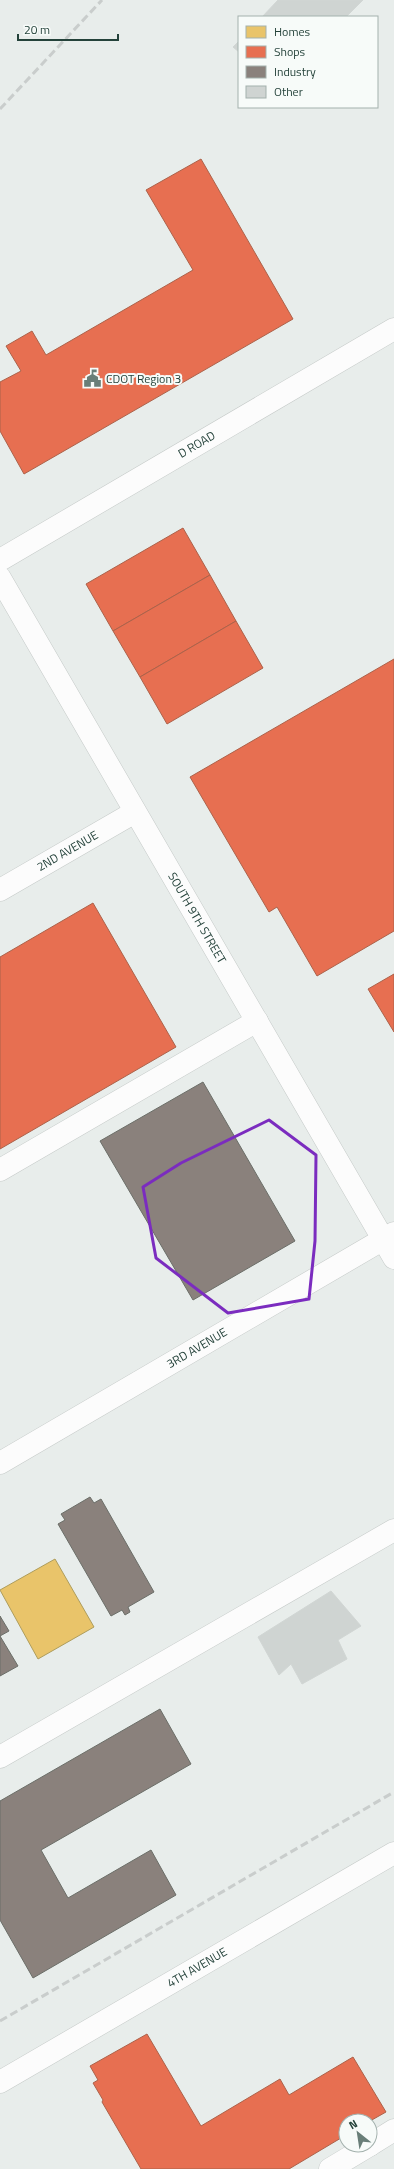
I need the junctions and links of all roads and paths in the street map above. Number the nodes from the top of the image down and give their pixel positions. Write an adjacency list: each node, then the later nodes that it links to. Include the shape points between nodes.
1 (394, 329): 2 (street, D ROAD)
2 (0, 560)
3 (0, 578): 4 (street, SOUTH 9TH STREET)
4 (135, 812): 5 (street, 2ND AVENUE); 6 (street, SOUTH 9TH STREET)
5 (0, 890)
6 (257, 1021): 7 (street); 8 (street, SOUTH 9TH STREET)
7 (0, 1170)
8 (389, 1236): 9 (street, SOUTH 9TH STREET); 10 (street, 3RD AVENUE)
9 (394, 1258)
10 (0, 1463)
11 (394, 1530): 12 (street)
12 (0, 1758)
13 (394, 1853): 14 (street, 4TH AVENUE)
14 (0, 2082)
15 (394, 2130): 16 (street)
16 (378, 2140)
17 (357, 2153): 18 (street)
18 (330, 2169)

